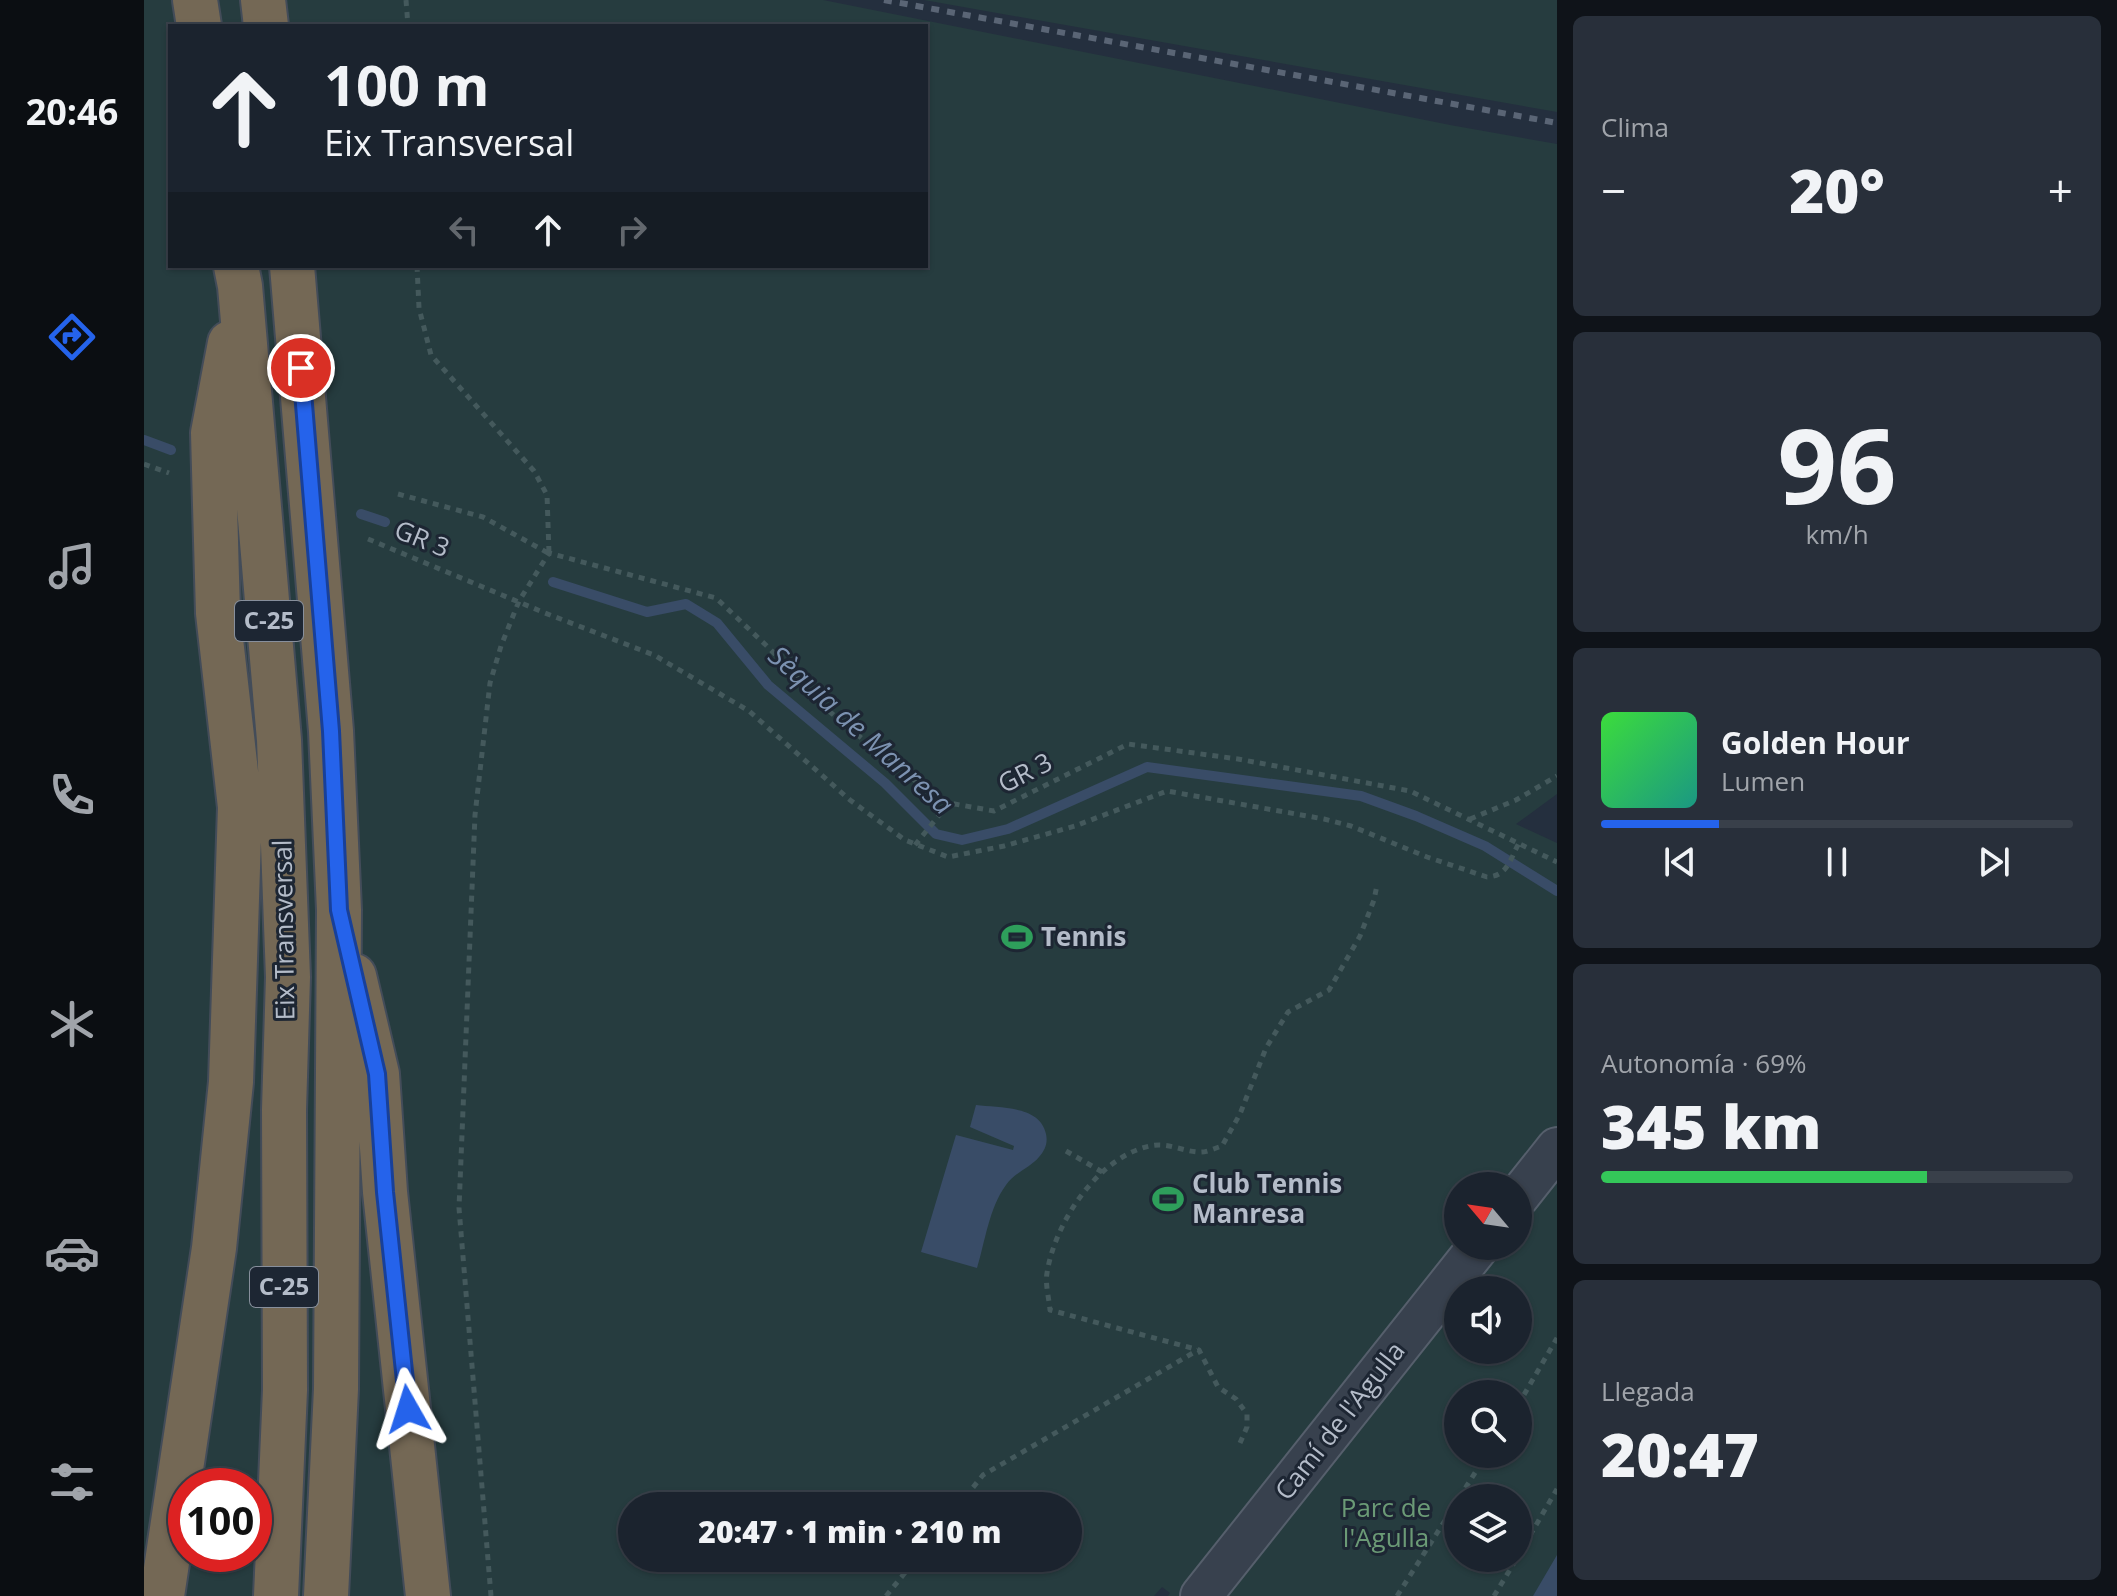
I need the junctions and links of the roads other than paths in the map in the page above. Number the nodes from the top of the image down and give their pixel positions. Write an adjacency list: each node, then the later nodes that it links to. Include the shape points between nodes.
1 (195, 0): 3 (highway)
2 (263, 0): 4 (highway)
3 (199, 24)
4 (266, 24)
5 (292, 268): 7 (highway, Eix Transversal / C-25, via 331,731)
6 (238, 276): 11 (highway, via 213,433 218,613 240,807 231,1082 214,1248); 12 (highway, Eix Transversal / C-25, via 279,740 287,961 285,1390)
7 (339, 910): 13 (highway, Eix Transversal / C-25, via 336,1389); 14 (highway, via 377,1074)
8 (1557, 1148): 9 (street)
9 (1532, 1179)
10 (1468, 1260): 15 (street, Camí de l'Agulla)
11 (162, 1596)
12 (276, 1596)
13 (326, 1596)
14 (428, 1596)
15 (1201, 1596)

